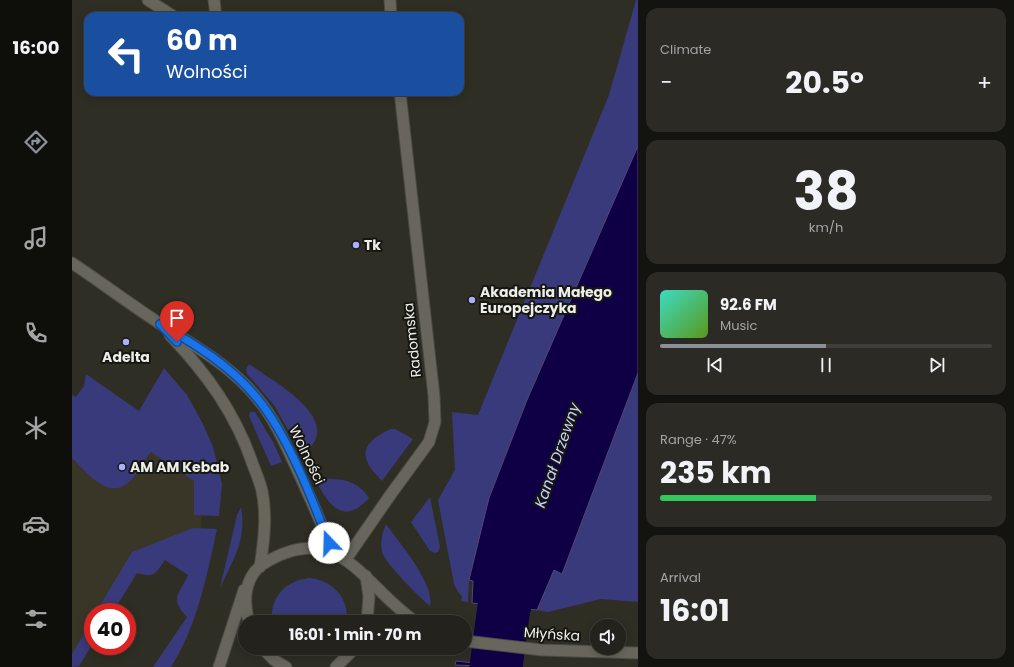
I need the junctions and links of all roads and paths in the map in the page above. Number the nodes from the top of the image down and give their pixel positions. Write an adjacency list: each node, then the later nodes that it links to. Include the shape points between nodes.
1 (148, 0): 4 (street)
2 (214, 0): 5 (street)
3 (390, 0): 6 (street)
4 (167, 12)
5 (216, 12)
6 (392, 12)
7 (400, 96): 11 (street, Radomska, via 433,388 434,422 429,442)
8 (72, 263): 9 (street, Wolności)
9 (160, 324): 10 (street, Wolności, via 218,361 257,398 293,458); 12 (street, Wolności, via 210,381 246,444 263,499 265,528)
10 (333, 553): 11 (street); 12 (street, via 316,549 298,549)
11 (346, 559): 13 (street)
12 (260, 566): 14 (street)
13 (366, 576): 16 (street, via 370,597); 17 (street)
14 (248, 581): 15 (street); 22 (street)
15 (247, 615)
16 (368, 615)
17 (406, 615)
18 (472, 642): 19 (street, Młyńska, via 542,650)
19 (638, 653)
20 (268, 655): 23 (street)
21 (348, 655): 24 (street)
22 (219, 667)
23 (286, 667)
24 (336, 667)

